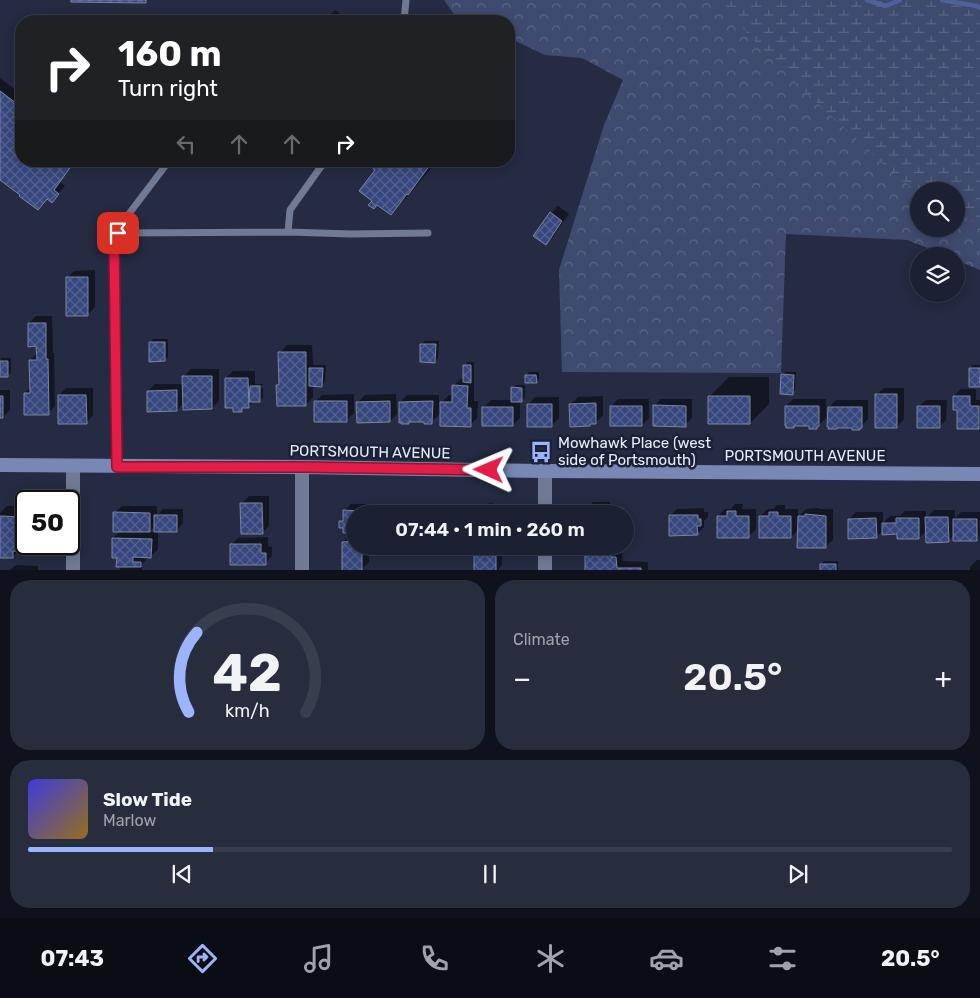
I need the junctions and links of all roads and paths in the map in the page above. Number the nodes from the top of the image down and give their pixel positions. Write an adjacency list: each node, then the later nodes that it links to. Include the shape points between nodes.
1 (406, 0): 2 (lane)
2 (405, 15)
3 (165, 167): 6 (lane)
4 (321, 167): 5 (lane, via 290,210)
5 (288, 232): 6 (lane); 7 (lane)
6 (118, 233): 10 (lane, via 114,241)
7 (428, 233)
8 (0, 465): 9 (main road, PORTSMOUTH AVENUE)
9 (73, 466): 10 (main road, PORTSMOUTH AVENUE); 16 (street)
10 (117, 467): 11 (main road, PORTSMOUTH AVENUE)
11 (302, 467): 12 (main road, PORTSMOUTH AVENUE); 17 (street)
12 (545, 471): 13 (main road, PORTSMOUTH AVENUE); 14 (street)
13 (980, 474)
14 (545, 505)
15 (545, 555): 18 (street)
16 (73, 570)
17 (302, 570)
18 (544, 570)

